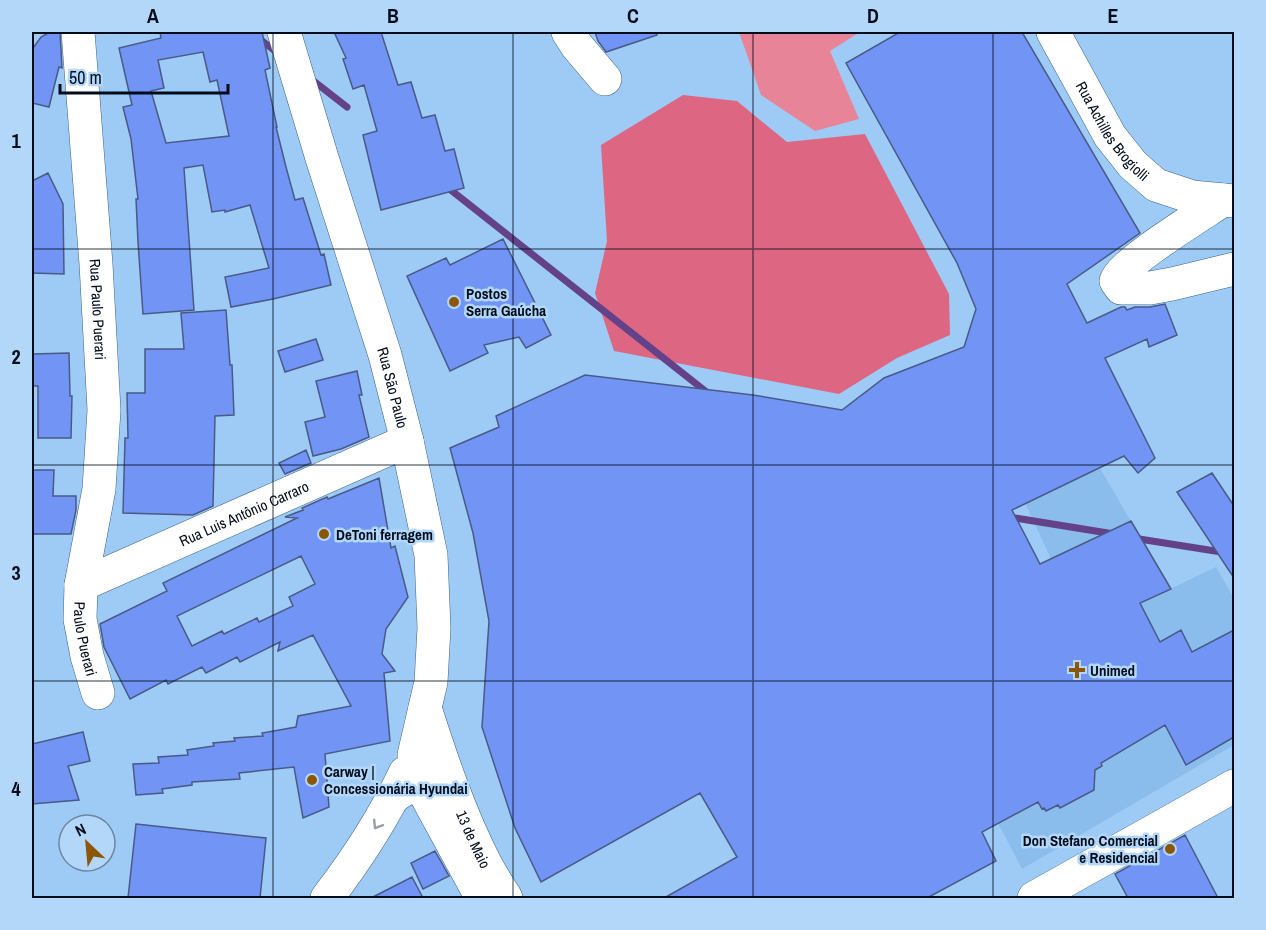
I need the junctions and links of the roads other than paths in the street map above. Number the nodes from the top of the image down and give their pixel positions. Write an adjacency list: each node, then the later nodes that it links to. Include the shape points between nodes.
1 (78, 32): 9 (street, Rua Paulo Puerari, via 104,410 99,489)
2 (284, 32): 8 (street, Rua São Paulo, via 385,355)
3 (568, 32): 5 (street)
4 (1053, 32): 6 (street, Rua Achilles Brogiolli, via 1110,136 1133,165 1156,185 1192,197)
5 (605, 79)
6 (1229, 200): 7 (street, via 1133,261 1116,281 1121,288 1150,288)
7 (1234, 269)
8 (407, 441): 9 (street, Rua Luis Antônio Carraro); 11 (street, Rua São Paulo, via 431,555 434,628 431,682)
9 (81, 585): 10 (street, Paulo Puerari, via 81,619)
10 (98, 693)
11 (425, 708): 12 (street, Rua São Paulo); 14 (street, 13 de Maio, via 444,767)
12 (417, 767): 14 (street, via 434,781 465,841); 15 (street, Rua São Paulo, one-way to 15); 16 (street, 13 de Maio, via 427,797)
13 (1234, 786): 18 (street)
14 (485, 863): 17 (street, 13 de Maio)
15 (327, 898)
16 (482, 898)
17 (506, 898)
18 (1034, 898)

